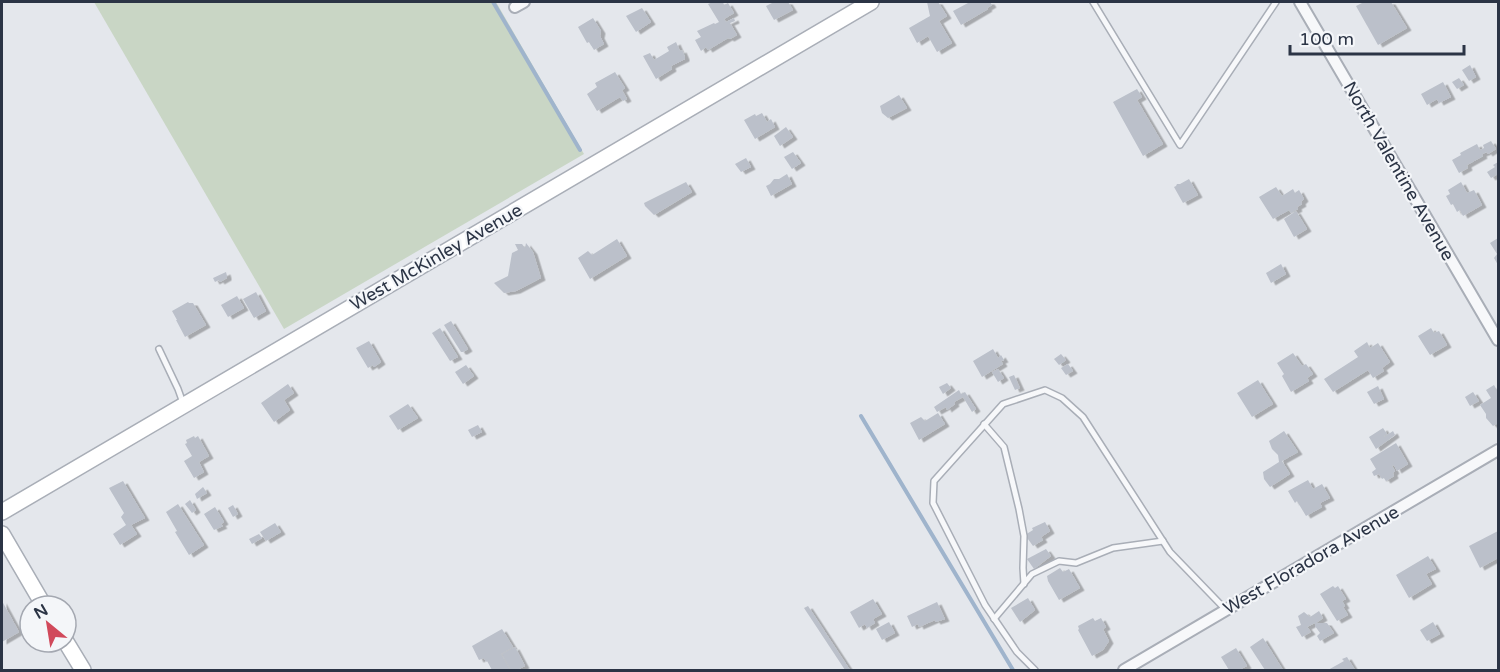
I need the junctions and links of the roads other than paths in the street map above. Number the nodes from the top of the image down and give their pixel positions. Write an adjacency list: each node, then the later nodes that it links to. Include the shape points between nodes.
1 (871, 2): 7 (main road, West McKinley Avenue)
2 (1093, 2): 3 (lane, via 1180,145)
3 (1276, 2)
4 (1300, 2): 5 (street, North Valentine Avenue)
5 (1498, 340)
6 (159, 349): 7 (lane)
7 (183, 405): 10 (main road, West McKinley Avenue)
8 (984, 424): 12 (lane, via 1003,404 1045,390 1062,398 1083,417); 13 (lane, via 1004,447 1024,536); 16 (lane, via 934,481 933,502)
9 (1498, 450): 15 (street, West Floradora Avenue)
10 (2, 512)
11 (2, 534): 14 (main road)
12 (1163, 541): 13 (lane, via 1113,548 1076,563 1059,561 1032,574); 15 (lane)
13 (1024, 584): 16 (lane)
14 (37, 594)
15 (1226, 610): 20 (street, West Floradora Avenue)
16 (994, 619): 19 (lane)
17 (73, 654): 18 (main road)
18 (83, 670)
19 (1035, 670)
20 (1124, 670)

